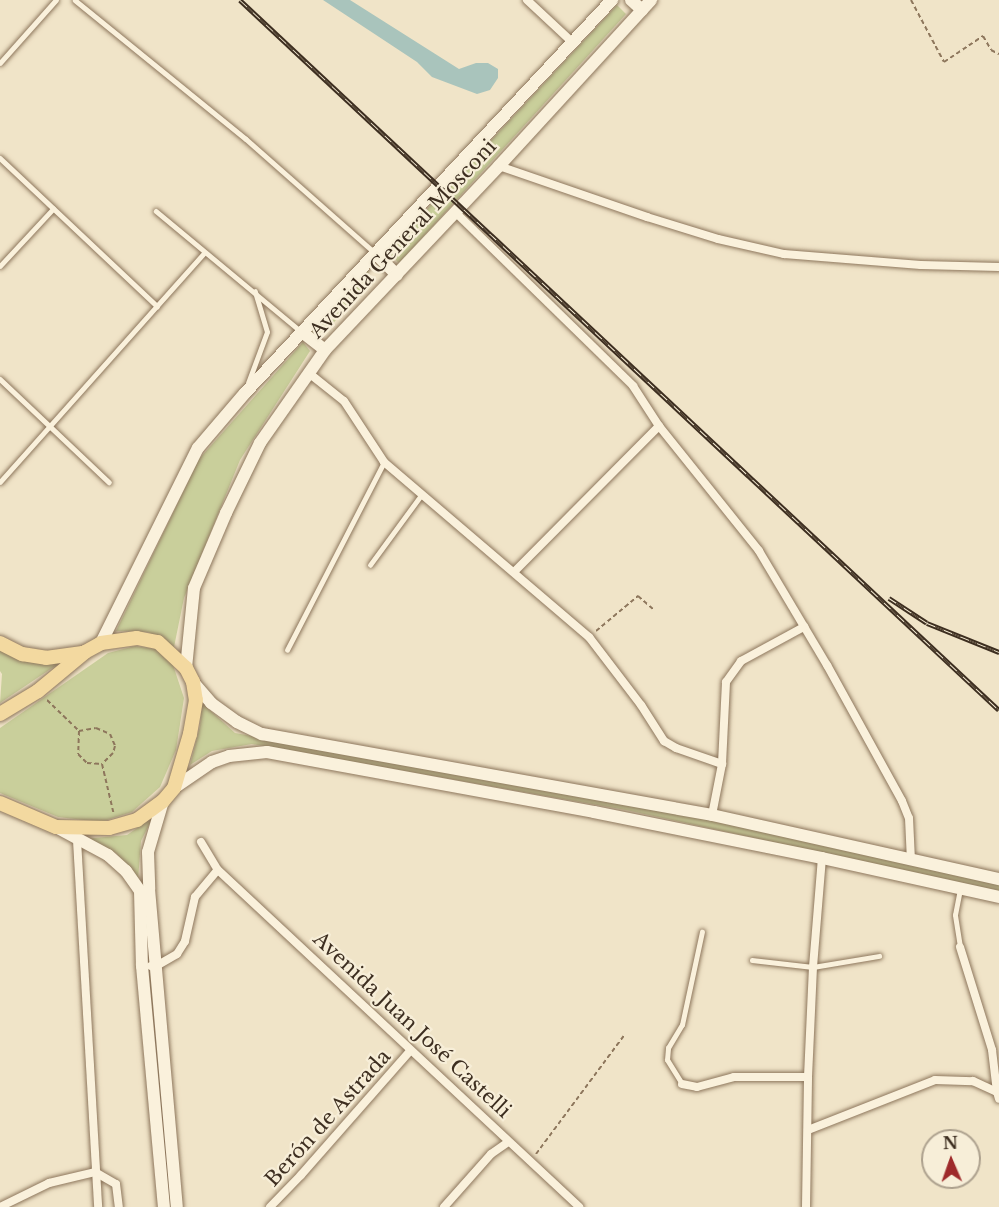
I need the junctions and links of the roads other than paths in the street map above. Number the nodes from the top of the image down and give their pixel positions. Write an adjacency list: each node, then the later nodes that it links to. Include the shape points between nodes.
1 (56, 0): 9 (lane)
2 (75, 0): 16 (lane, via 246,139)
3 (527, 0): 8 (street)
4 (612, 0): 8 (main road, Avenida General Mosconi)
5 (631, 0): 7 (main road)
6 (651, 0): 7 (main road, Avenida General Mosconi)
7 (642, 10): 11 (main road, Avenida General Mosconi)
8 (572, 42): 16 (main road, Avenida General Mosconi)
9 (0, 63)
10 (0, 158): 12 (lane)
11 (499, 166): 14 (main road, Avenida General Mosconi); 18 (street, via 718,239 784,254 921,266)
12 (53, 208): 17 (lane); 21 (lane)
13 (156, 212): 15 (lane)
14 (455, 212): 19 (main road, Avenida General Mosconi); 28 (street, via 633,386)
15 (204, 253): 20 (lane); 21 (lane)
16 (375, 253): 19 (main road); 22 (main road, Avenida General Mosconi)
17 (0, 267)
18 (999, 267)
19 (397, 275): 23 (main road, Avenida General Mosconi)
20 (255, 292): 22 (lane); 26 (lane, via 267,332)
21 (157, 306): 27 (lane)
22 (302, 332): 23 (main road); 26 (main road, Avenida General Mosconi)
23 (325, 350): 24 (main road, Avenida General Mosconi)
24 (310, 374): 29 (street, via 344,401); 40 (main road, Avenida General Mosconi, via 260,443 194,588)
25 (0, 379): 27 (lane)
26 (245, 393): 37 (main road, Avenida General Mosconi, via 198,448)
27 (50, 425): 30 (lane); 31 (lane)
28 (659, 426): 34 (street); 35 (street, via 759,551)
29 (384, 462): 32 (street); 38 (lane)
30 (0, 482)
31 (109, 482)
32 (422, 494): 33 (lane); 34 (street)
33 (370, 565)
34 (514, 572): 43 (street, via 589,637 664,741)
35 (804, 627): 43 (street, via 741,661 726,682); 52 (street, via 902,801 909,818)
36 (0, 643): 39 (main road, via 22,654 46,658)
37 (101, 644): 39 (main road); 40 (main road, via 137,638 158,642)
38 (286, 650)
39 (86, 652): 42 (main road, via 38,691)
40 (186, 668): 41 (main road)
41 (193, 682): 44 (main road, via 196,700 190,734); 47 (main road, via 237,722 262,734)
42 (0, 714)
43 (722, 764): 47 (street)
44 (174, 788): 45 (main road); 51 (main road, via 212,762 267,752 583,809)
45 (163, 801): 48 (main road, via 137,820 117,826); 61 (main road, via 148,852)
46 (0, 803): 48 (main road)
47 (711, 815): 52 (main road)
48 (56, 827): 49 (main road)
49 (77, 840): 62 (main road, via 108,855 140,891); 70 (street)
50 (201, 842): 53 (street, Avenida Juan José Castelli)
51 (822, 858): 55 (main road); 63 (street)
52 (911, 860): 54 (main road)
53 (218, 870): 61 (street, via 195,897 181,948); 64 (street, Avenida Juan José Castelli)
54 (999, 879)
55 (960, 889): 56 (main road); 58 (lane, via 955,915)
56 (999, 897)
57 (702, 932): 66 (lane, via 682,1025 668,1048 667,1060)
58 (960, 947): 67 (street, via 992,1050)
59 (879, 956): 63 (lane)
60 (752, 960): 63 (lane)
61 (158, 965): 62 (street); 75 (main road)
62 (142, 966): 74 (main road)
63 (813, 967): 65 (street)
64 (410, 1051): 69 (street, Avenida Juan José Castelli); 76 (street, Berón de Astrada)
65 (808, 1077): 66 (street, via 734,1077 697,1087); 68 (street)
66 (682, 1084)
67 (998, 1095): 68 (street, via 973,1081 935,1080)
68 (808, 1130): 79 (street)
69 (508, 1142): 77 (street, via 491,1154); 78 (street, Avenida Juan José Castelli)
70 (95, 1172): 71 (street, via 49,1183); 72 (street); 73 (street, via 116,1184)
71 (0, 1207)
72 (98, 1207)
73 (119, 1207)
74 (164, 1207)
75 (177, 1207)
76 (270, 1207)
77 (444, 1207)
78 (579, 1207)
79 (806, 1207)

